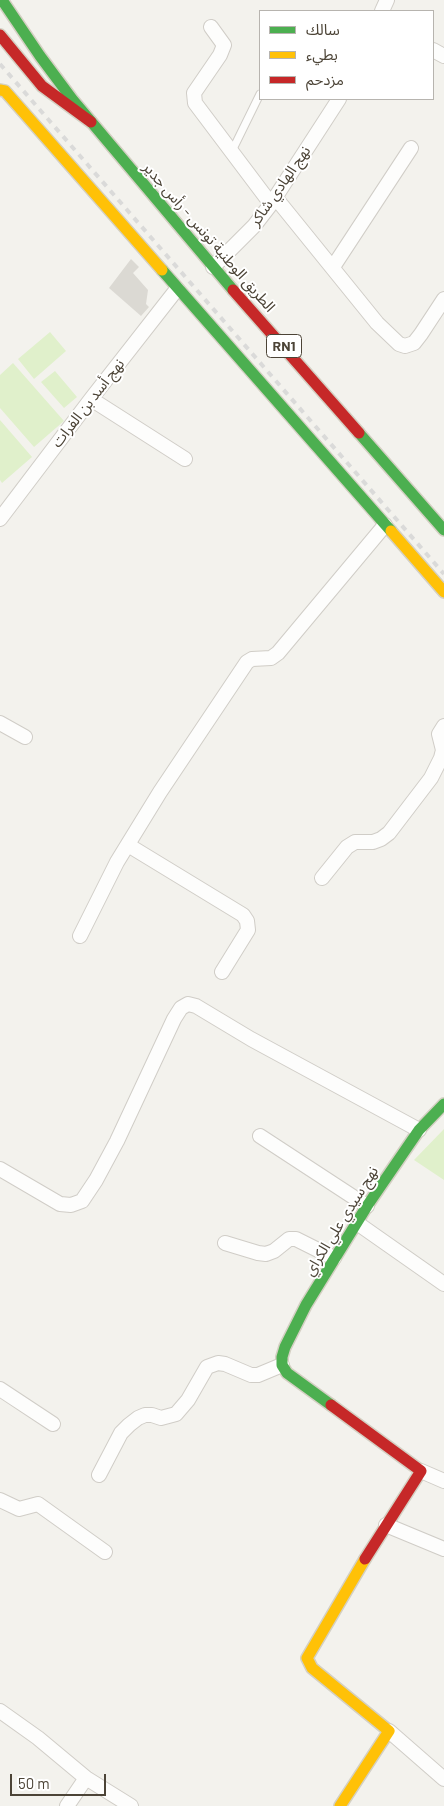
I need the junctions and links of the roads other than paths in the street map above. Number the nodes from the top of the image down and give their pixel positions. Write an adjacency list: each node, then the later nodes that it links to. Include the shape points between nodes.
1 (2, 0): 7 (main road, الطريق الوطنية تونس - رأس جدير / RN1, via 53,75)
2 (211, 26): 9 (street, via 224,45 194,93 195,103)
3 (0, 35): 7 (main road, via 42,86)
4 (2, 89): 13 (main road)
5 (259, 96): 9 (lane)
6 (337, 100): 10 (street, نهج الهادي شاكر)
7 (91, 122): 11 (main road, الطريق الوطنية تونس - رأس جدير / RN1)
8 (411, 148): 12 (street)
9 (232, 151): 10 (street)
10 (273, 201): 11 (street, نهج الهادي شاكر, via 254,226); 12 (street)
11 (213, 267): 19 (main road, الطريق الوطنية تونس - رأس جدير / RN1)
12 (333, 267): 14 (street, via 377,323 405,346 414,343)
13 (177, 289): 15 (street, نهج أسد بن الفرات); 18 (main road)
14 (444, 299)
15 (91, 398): 16 (street); 17 (street, نهج أسد بن الفرات)
16 (185, 459)
17 (0, 519)
18 (385, 524): 20 (main road); 24 (street, via 278,653 271,658 252,658 247,662)
19 (444, 530)
20 (444, 592)
21 (0, 723): 23 (street)
22 (444, 726): 25 (street, via 439,734 441,758 389,833 373,842 354,842)
23 (25, 737)
24 (128, 845): 26 (street); 27 (street, via 243,915 248,930)
25 (322, 878)
26 (80, 936)
27 (222, 972)
28 (444, 1104): 29 (main road, نهج سيدي علي الكراي)
29 (419, 1130): 31 (street, via 188,1004 174,1019 96,1180 82,1201 60,1204); 32 (main road, نهج سيدي علي الكراي)
30 (260, 1136): 32 (street)
31 (0, 1169)
32 (367, 1206): 33 (main road, نهج سيدي علي الكراي)
33 (356, 1223): 35 (main road, نهج سيدي علي الكراي); 36 (street)
34 (225, 1243): 35 (street, via 266,1254 296,1239)
35 (334, 1258): 37 (main road, نهج سيدي علي الكراي, via 284,1347)
36 (444, 1284)
37 (282, 1365): 40 (main road, via 287,1372); 41 (street, via 258,1375 225,1364 207,1367 176,1414 162,1418 145,1415 128,1425)
38 (0, 1389): 39 (street)
39 (53, 1424)
40 (421, 1471): 42 (street); 44 (main road)
41 (99, 1475)
42 (444, 1481)
43 (0, 1500): 46 (street, via 19,1509 38,1504)
44 (386, 1525): 45 (street); 48 (main road, via 307,1658 312,1668)
45 (444, 1549)
46 (106, 1552)
47 (0, 1711): 49 (street)
48 (389, 1731): 50 (street); 53 (main road)
49 (86, 1778): 51 (street); 52 (street)
50 (444, 1779)
51 (67, 1806)
52 (131, 1806)
53 (340, 1806)

